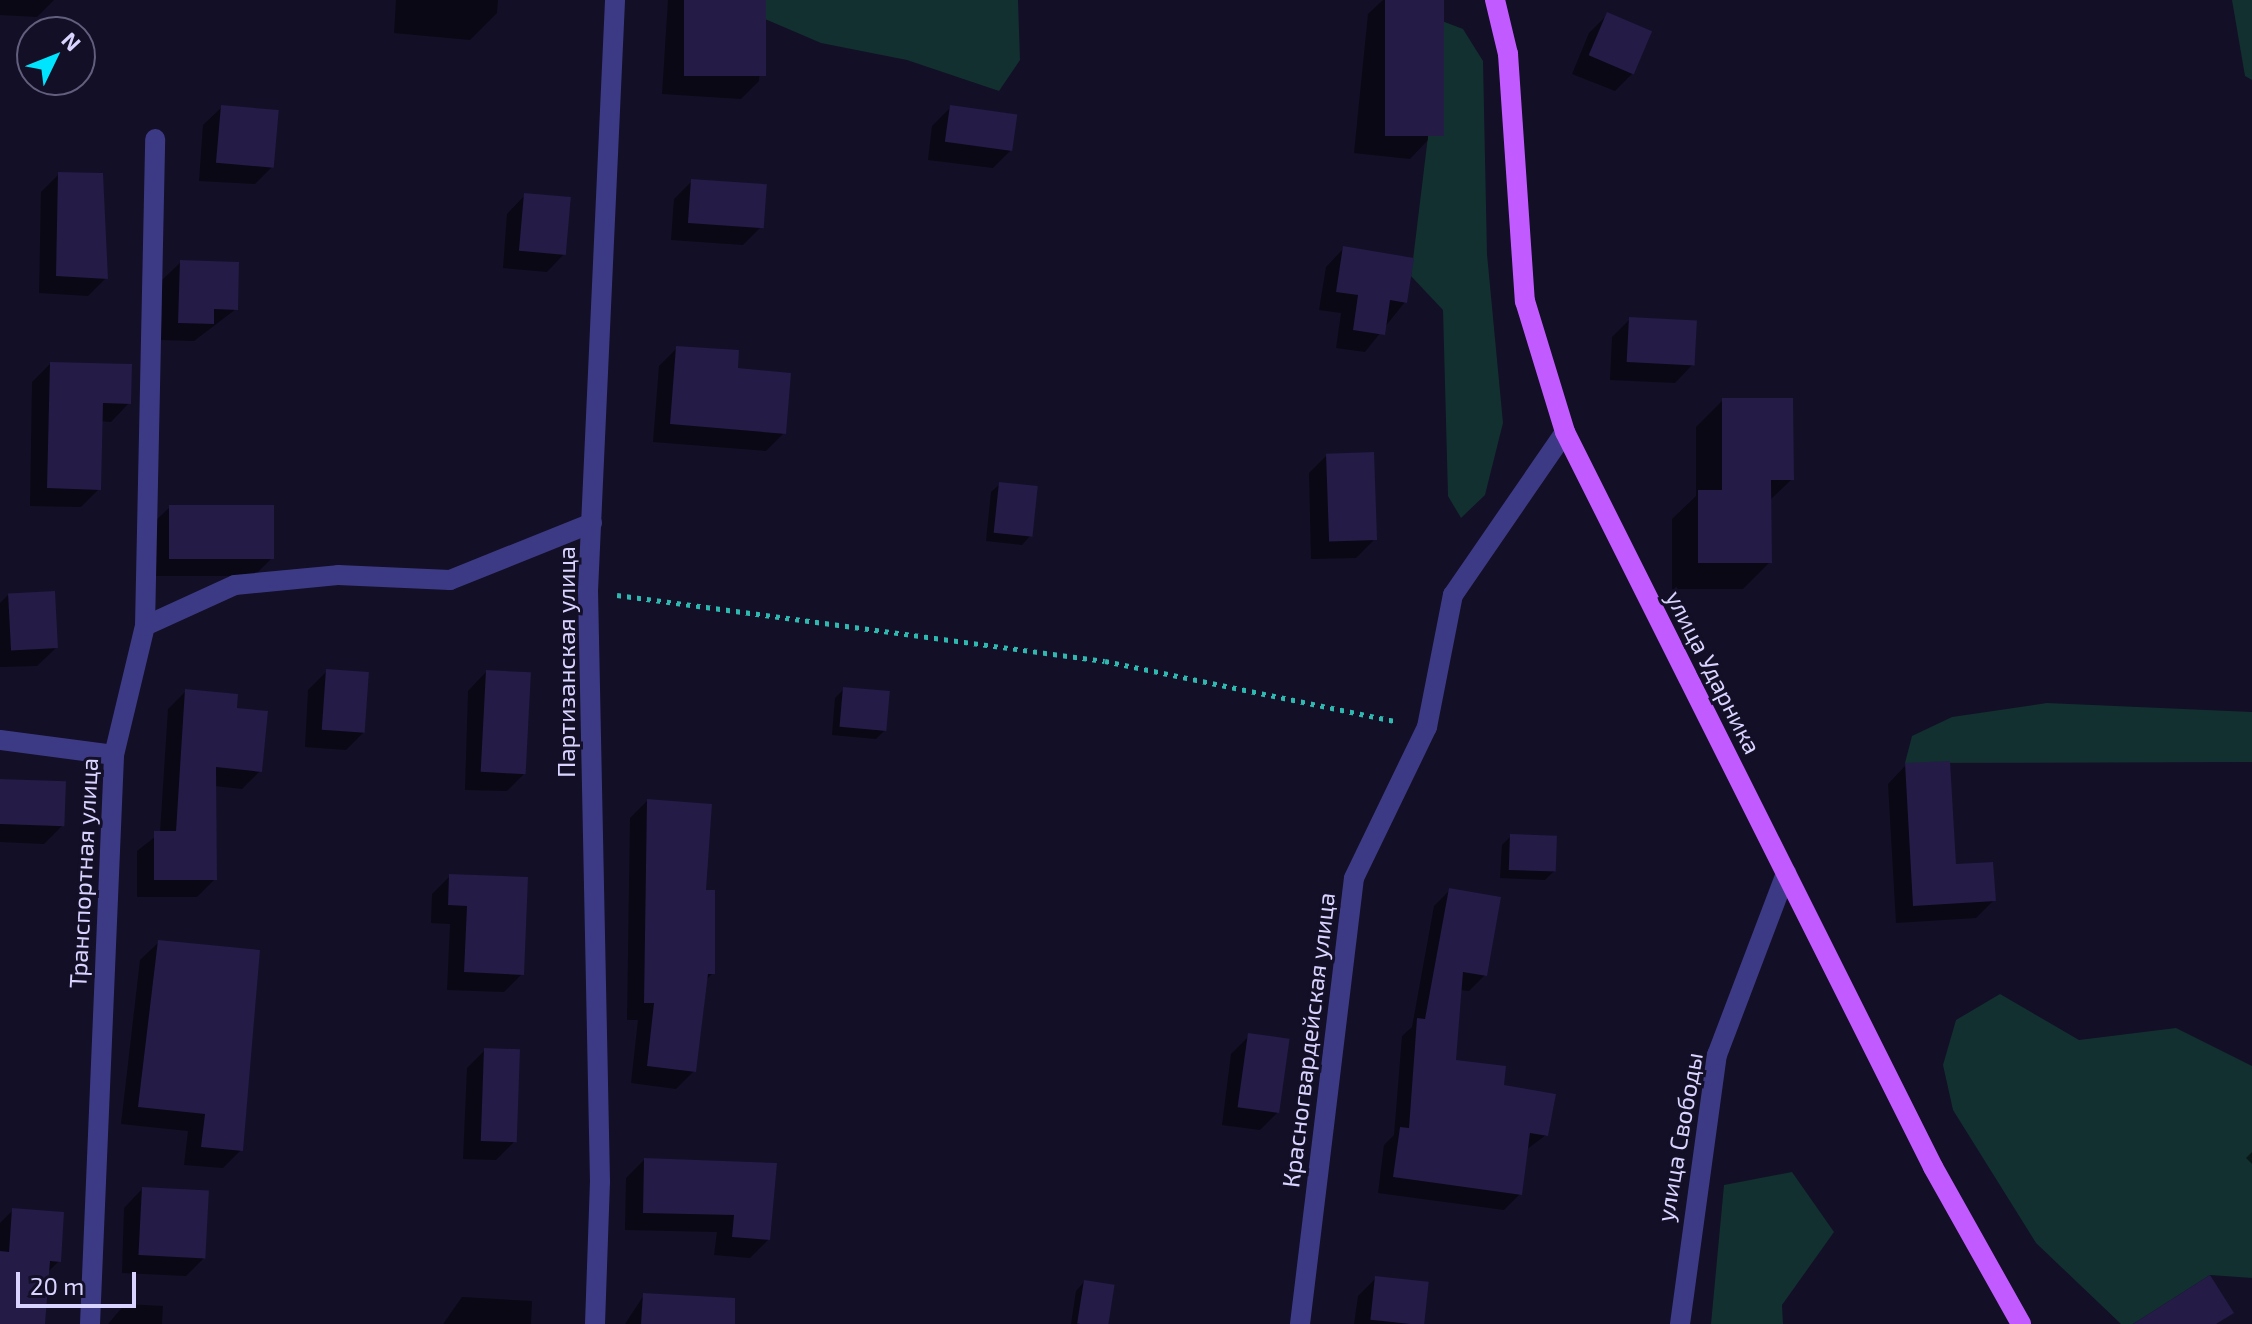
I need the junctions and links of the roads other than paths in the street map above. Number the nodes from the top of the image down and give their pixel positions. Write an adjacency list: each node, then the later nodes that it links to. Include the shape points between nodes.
1 (615, 0): 5 (street, Партизанская улица)
2 (1495, 0): 4 (main road, улица Ударника, via 1508,54 1525,301)
3 (155, 139): 6 (street, Транспортная улица)
4 (1565, 432): 9 (main road, улица Ударника); 12 (street, Красногвардейская улица, via 1453,595 1427,727 1354,878)
5 (592, 523): 6 (street, via 450,580 338,575 235,585); 11 (street, Партизанская улица, via 588,591 600,1182)
6 (145, 626): 8 (street, Транспортная улица)
7 (0, 740): 8 (street)
8 (114, 755): 10 (street, Транспортная улица)
9 (1786, 873): 13 (street, улица Свободы, via 1717,1055); 14 (main road, улица Ударника)
10 (90, 1324)
11 (595, 1324)
12 (1300, 1324)
13 (1680, 1324)
14 (2021, 1324)

